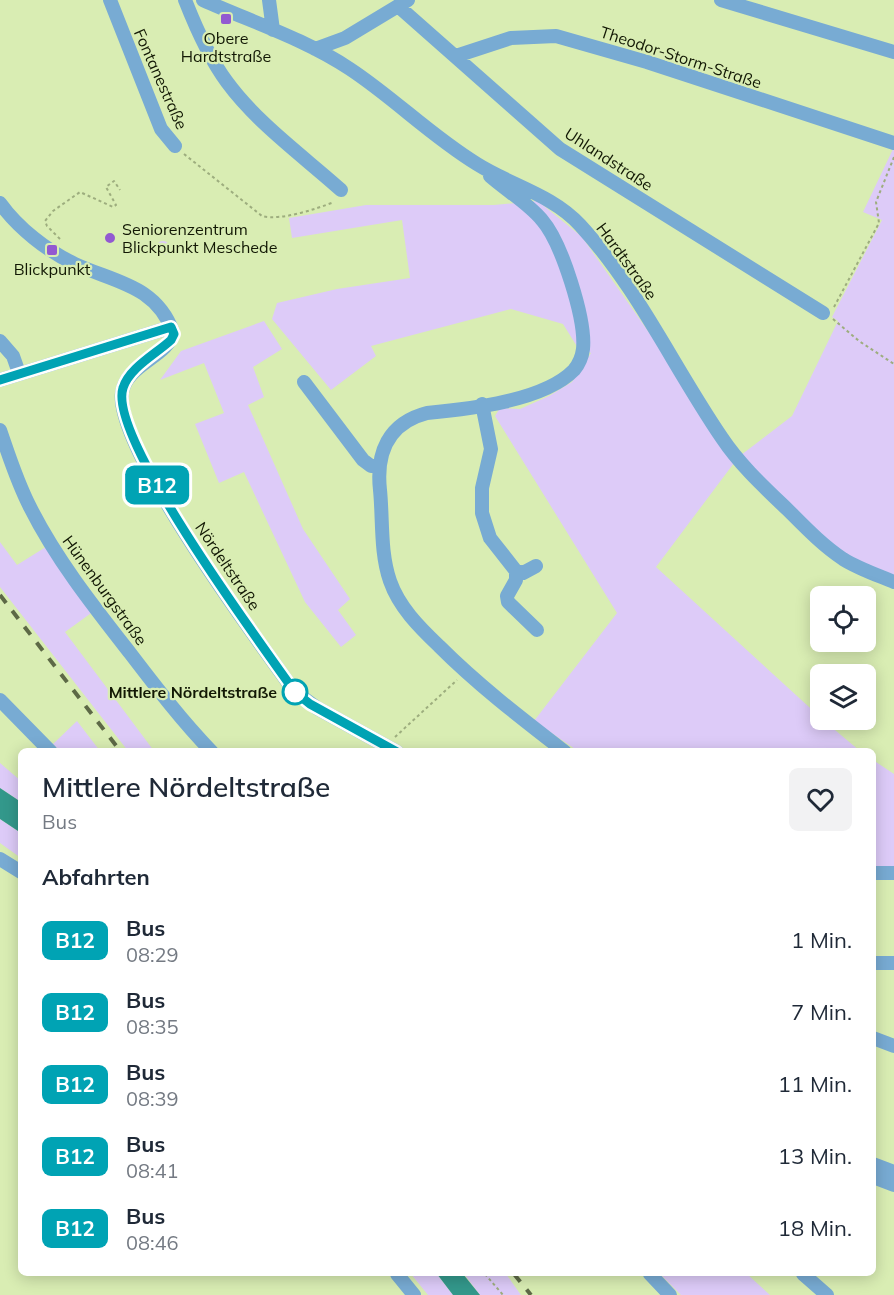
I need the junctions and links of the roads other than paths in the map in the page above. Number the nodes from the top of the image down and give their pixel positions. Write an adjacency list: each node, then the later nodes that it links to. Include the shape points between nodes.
1 (110, 0): 12 (street, Fontanestraße, via 161,129)
2 (185, 0): 14 (street, via 214,62 233,89)
3 (203, 0): 7 (street, Hardtstraße)
4 (269, 0): 7 (street)
5 (721, 0): 9 (street)
6 (403, 3): 8 (street, via 336,42); 10 (street, Uhlandstraße)
7 (273, 30): 8 (street, Hardtstraße)
8 (315, 49): 13 (street, Hardtstraße, via 369,82)
9 (894, 52)
10 (456, 56): 11 (street, Theodor-Storm-Straße, via 511,38 556,36); 16 (street, Uhlandstraße, via 560,149)
11 (894, 143)
12 (175, 146)
13 (477, 165): 22 (street, via 550,230 566,267 583,342 577,366 555,384 527,396); 27 (street, Hardtstraße, via 550,202 578,223 614,268 746,469 827,548)
14 (341, 190)
15 (0, 203): 17 (street, via 52,250 153,299)
16 (826, 315)
17 (171, 327): 19 (street); 32 (street, Nördeltstraße, via 171,340 137,369 123,388 124,414 137,449 178,522 295,692)
18 (0, 341): 19 (street, via 13,356)
19 (19, 373): 20 (street)
20 (0, 380)
21 (304, 382): 24 (street, via 363,460)
22 (483, 405): 24 (street, via 410,419 387,442); 26 (street, via 492,449 482,488 483,520 494,544)
23 (0, 430): 31 (street, Hünenburgstraße, via 23,493 53,546 175,712)
24 (378, 466): 33 (street, via 385,559 394,591 413,619 466,673)
25 (536, 566): 26 (street, via 523,573)
26 (516, 571): 28 (street, via 508,602)
27 (894, 582)
28 (537, 630)
29 (0, 699): 30 (street)
30 (47, 748)
31 (208, 748)
32 (389, 748)
33 (560, 748)
34 (0, 859): 35 (street)
35 (18, 870)
36 (876, 873): 37 (street)
37 (894, 873)
38 (876, 963): 39 (street)
39 (894, 963)
40 (876, 1039): 41 (street)
41 (894, 1046)
42 (876, 1165): 43 (street)
43 (894, 1172)
44 (876, 1178): 45 (street)
45 (894, 1185)
46 (399, 1276): 49 (street)
47 (652, 1276): 50 (street)
48 (805, 1276): 51 (street)
49 (414, 1295)
50 (670, 1295)
51 (826, 1295)

